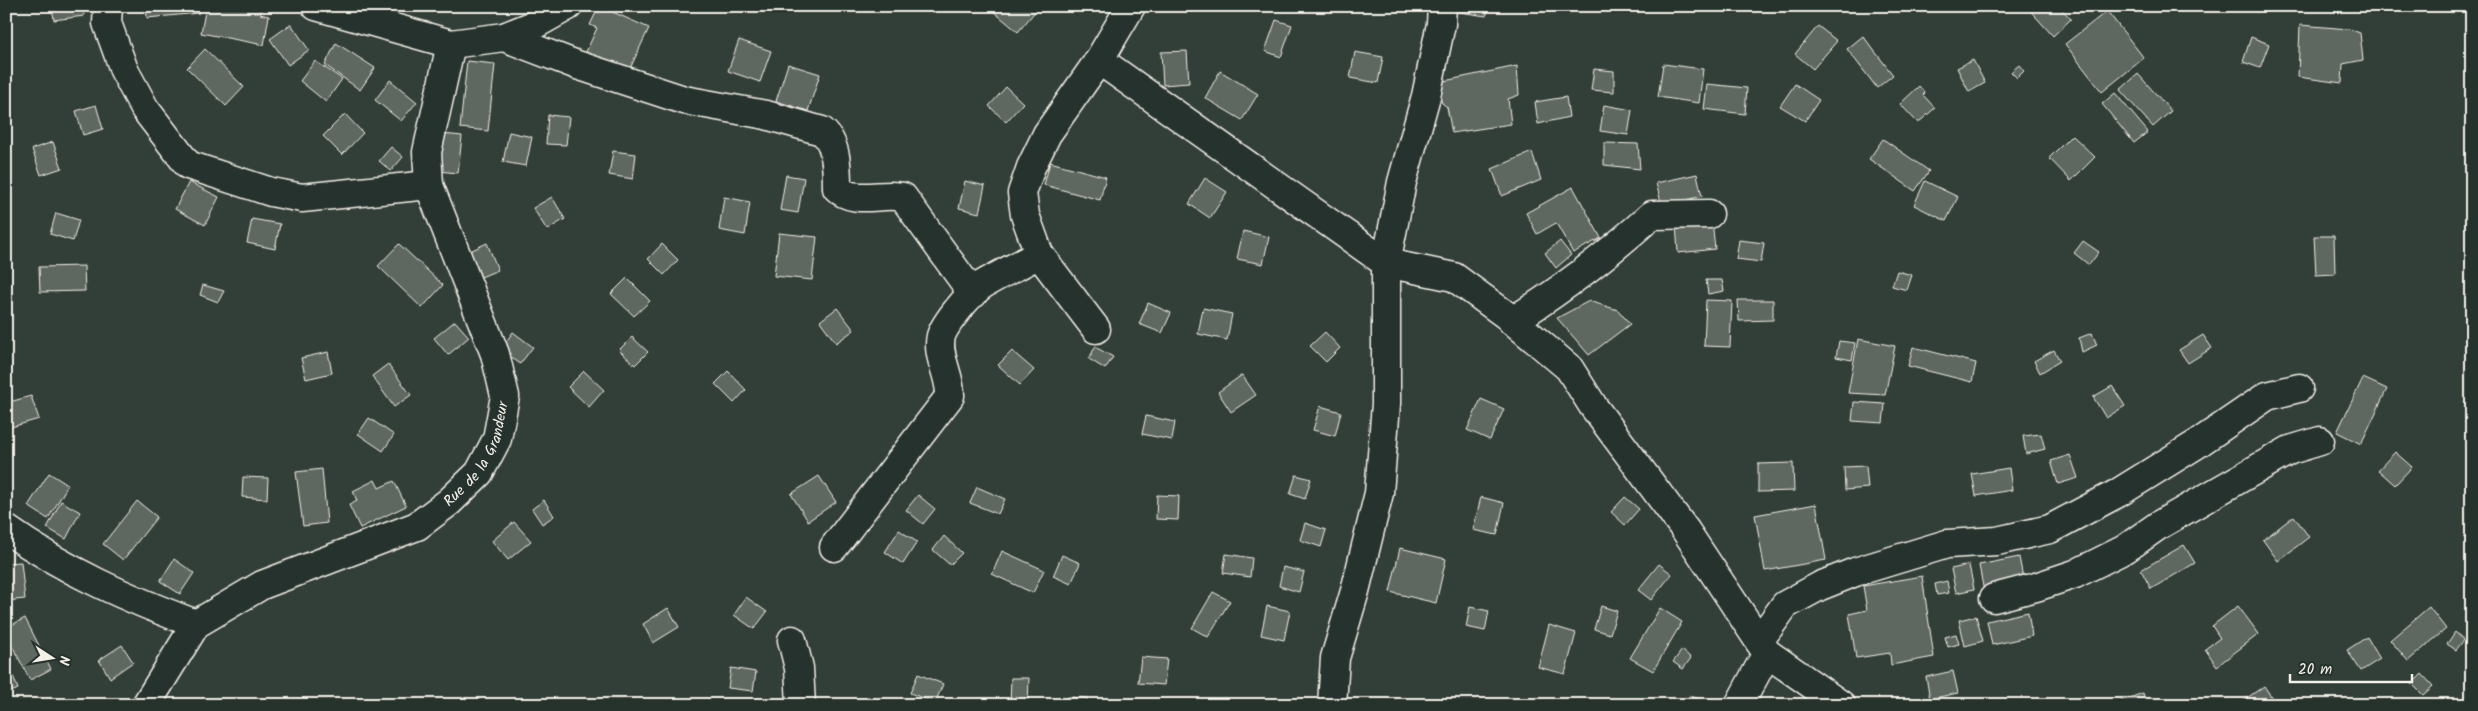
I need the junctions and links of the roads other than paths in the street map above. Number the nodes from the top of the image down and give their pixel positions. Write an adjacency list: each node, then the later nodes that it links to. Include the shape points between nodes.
1 (108, 6): 9 (street, via 107,23 124,70 145,109 188,165 271,192 302,198)
2 (316, 6): 7 (street)
3 (568, 6): 6 (street)
4 (1130, 6): 8 (street)
5 (1442, 6): 12 (street, via 1426,96 1402,182)
6 (504, 37): 7 (street); 13 (street, via 684,100 766,115 822,130 832,144 837,188 841,193 861,197 903,196)
7 (451, 44): 9 (street, Rue de la Grandeur, via 427,152)
8 (1099, 60): 11 (street, via 1046,134 1022,194 1025,214); 12 (street)
9 (429, 185): 21 (street, Rue de la Grandeur, via 495,354 505,396 497,439 479,473 449,502 417,526 262,585)
10 (1709, 214): 14 (street, via 1652,215 1598,261)
11 (1039, 254): 13 (street, via 980,286); 15 (street)
12 (1386, 263): 14 (street, via 1454,277); 26 (street, via 1386,404 1379,493 1335,658)
13 (973, 294): 19 (street, via 951,318 941,336 941,353 950,396)
14 (1512, 321): 23 (street, via 1569,368 1593,406 1686,531)
15 (1096, 329)
16 (2298, 388): 23 (street, via 2267,396 2198,444 2118,493 2050,529 1996,541 1947,544 1820,586 1784,605)
17 (2320, 441): 20 (street, via 2290,450 2159,525 2125,549 2075,574)
18 (6, 529): 21 (street, via 37,551 126,598)
19 (834, 547)
20 (1994, 598)
21 (196, 624): 24 (street, Rue de la Grandeur)
22 (792, 640): 25 (street, via 799,668)
23 (1763, 647): 27 (street); 28 (street)
24 (146, 705)
25 (801, 705)
26 (1332, 705)
27 (1739, 705)
28 (1841, 705)

